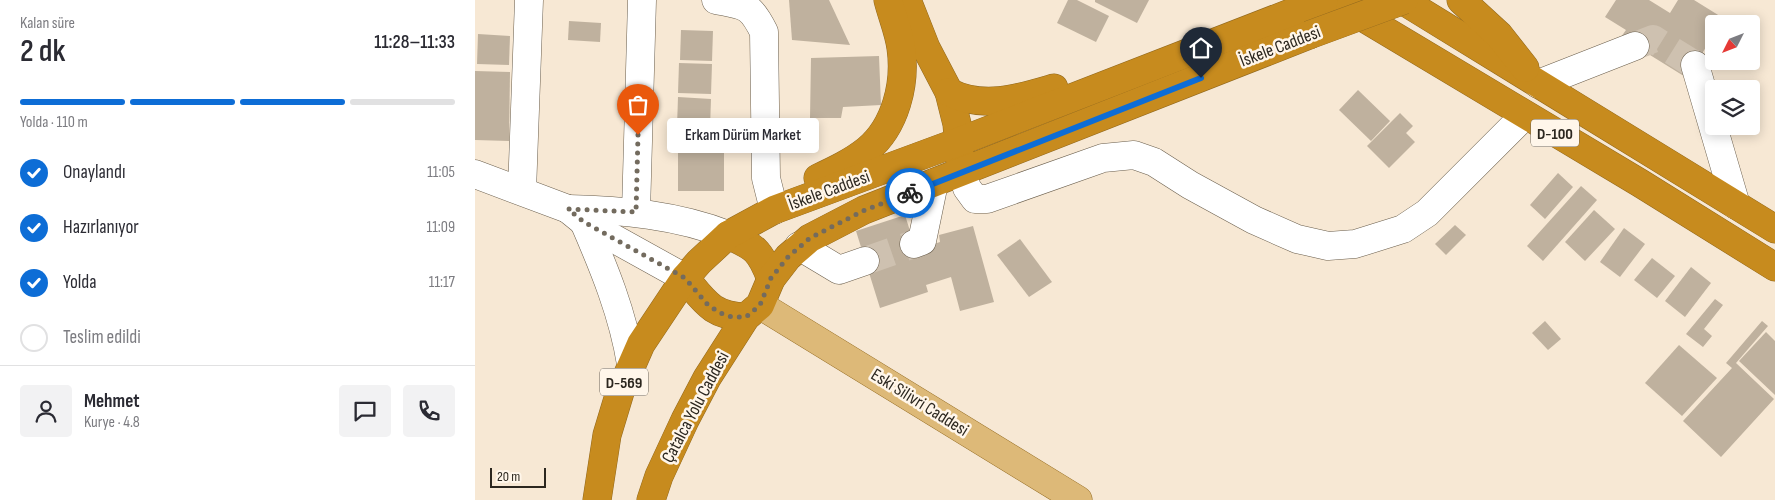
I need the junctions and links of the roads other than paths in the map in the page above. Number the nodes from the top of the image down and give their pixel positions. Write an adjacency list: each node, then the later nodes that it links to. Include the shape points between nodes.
1 (529, 0): 20 (street)
2 (642, 0): 23 (street)
3 (716, 0): 22 (street, via 747,6 764,32 766,178)
4 (888, 0): 22 (highway, via 901,48 901,68 898,97 887,126 869,148 845,165 804,185)
5 (907, 0): 14 (highway, via 926,48)
6 (1324, 0): 12 (highway, İskele Caddesi / D-569)
7 (1334, 0): 15 (highway, D-100)
8 (1403, 0): 13 (highway, D-100); 17 (highway, İskele Caddesi, bridge)
9 (1461, 0): 13 (highway, via 1499,35)
10 (1635, 46): 13 (street)
11 (1695, 65): 21 (street)
12 (1151, 67): 14 (highway, via 1103,73 1021,98 973,101); 16 (highway, İskele Caddesi / D-569)
13 (1537, 84): 21 (highway, D-100)
14 (949, 92): 16 (highway)
15 (1525, 115): 17 (street, via 1427,213 1403,229 1355,244 1328,246 1297,239 1254,220 1154,162 1134,155 1103,158 987,199 975,199); 30 (highway, D-100)
16 (958, 142): 17 (highway); 22 (highway, İskele Caddesi / D-569)
17 (962, 172): 19 (highway, İskele Caddesi)
18 (475, 174): 20 (street)
19 (934, 183): 27 (street, via 922,241); 28 (highway, İskele Caddesi, via 865,210 823,230)
20 (522, 191): 24 (street)
21 (1736, 205): 25 (highway, D-100)
22 (774, 210): 26 (highway, İskele Caddesi / D-569)
23 (636, 212): 24 (street); 26 (street, via 704,226)
24 (576, 215): 31 (street); 34 (street, via 613,294 626,333)
25 (1775, 229)
26 (728, 235): 31 (highway, İskele Caddesi / D-569); 32 (highway, via 749,244 760,254)
27 (914, 244)
28 (799, 246): 29 (street, via 839,270); 32 (highway, İskele Caddesi)
29 (865, 261)
30 (1775, 267)
31 (685, 278): 33 (highway, via 708,305 720,313 732,317); 34 (highway, D-569, via 655,320)
32 (771, 278): 33 (highway, İskele Caddesi)
33 (753, 311): 36 (highway, Çatalca Yolu Caddesi, via 707,378 659,476); 37 (main road, Eski Silivri Caddesi)
34 (631, 364): 35 (highway, D-569, via 607,435)
35 (597, 500)
36 (651, 500)
37 (1078, 500)

